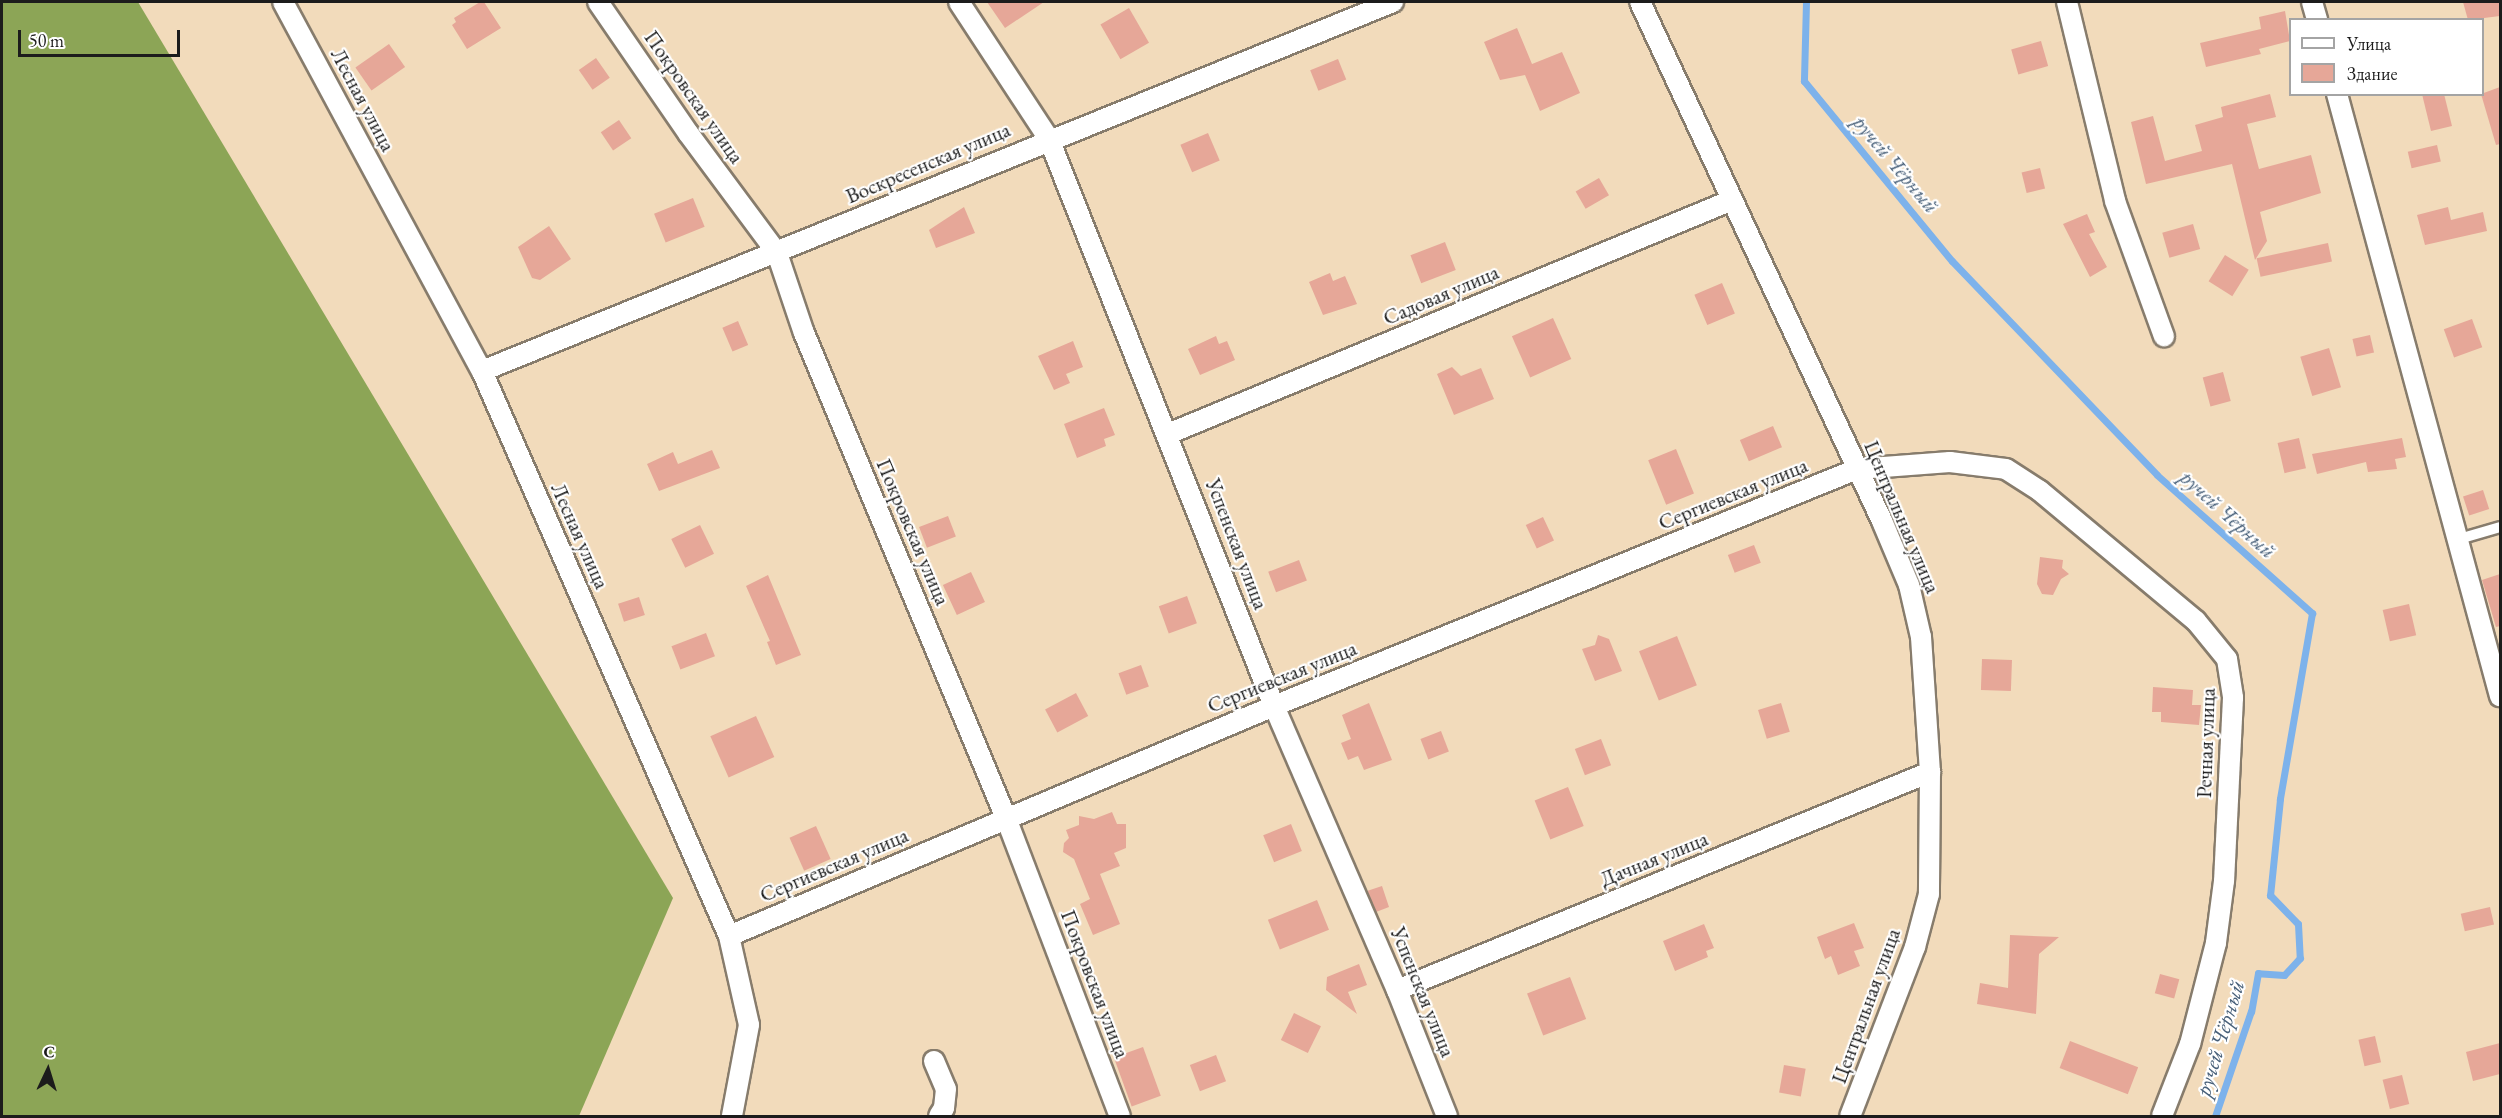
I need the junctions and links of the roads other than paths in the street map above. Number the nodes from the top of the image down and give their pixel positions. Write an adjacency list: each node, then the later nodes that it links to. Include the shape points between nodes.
1 (283, 2): 14 (street, Лесная улица)
2 (598, 2): 12 (street, Покровская улица)
3 (959, 2): 10 (street, Успенская улица)
4 (1393, 2): 10 (street, Воскресенская улица)
5 (1640, 2): 11 (street, Центральная улица)
6 (2067, 2): 13 (street, via 2115,201)
7 (2312, 2): 8 (street)
8 (2316, 18)
9 (2338, 96): 18 (street)
10 (1049, 139): 12 (street, Воскресенская улица); 15 (street, Успенская улица)
11 (1732, 200): 15 (street, Садовая улица); 16 (street, Центральная улица)
12 (777, 253): 14 (street, Воскресенская улица); 22 (street, Покровская улица, via 804,333)
13 (2164, 336)
14 (482, 371): 23 (street, Лесная улица)
15 (1168, 434): 20 (street, Успенская улица)
16 (1857, 469): 20 (street, Сергиевская улица); 21 (street, Центральная улица, via 1909,585 1921,636); 31 (street, Речная улица, via 1950,462 2006,469 2040,491 2196,621 2227,659 2233,698 2224,881 2216,943 2190,1044)
17 (2500, 527): 18 (lane)
18 (2459, 538): 19 (street)
19 (2500, 696)
20 (1274, 706): 22 (street, Сергиевская улица); 24 (street, Успенская улица)
21 (1930, 772): 24 (street, Дачная улица); 30 (street, Центральная улица, via 1929,894 1915,947)
22 (1006, 818): 23 (street, Сергиевская улица); 28 (street, Покровская улица)
23 (729, 936): 26 (street, Лесная улица, via 748,1025)
24 (1397, 990): 29 (street, Успенская улица)
25 (934, 1061): 27 (street, via 946,1089)
26 (732, 1116)
27 (939, 1116)
28 (1120, 1116)
29 (1447, 1116)
30 (1850, 1116)
31 (2162, 1116)

